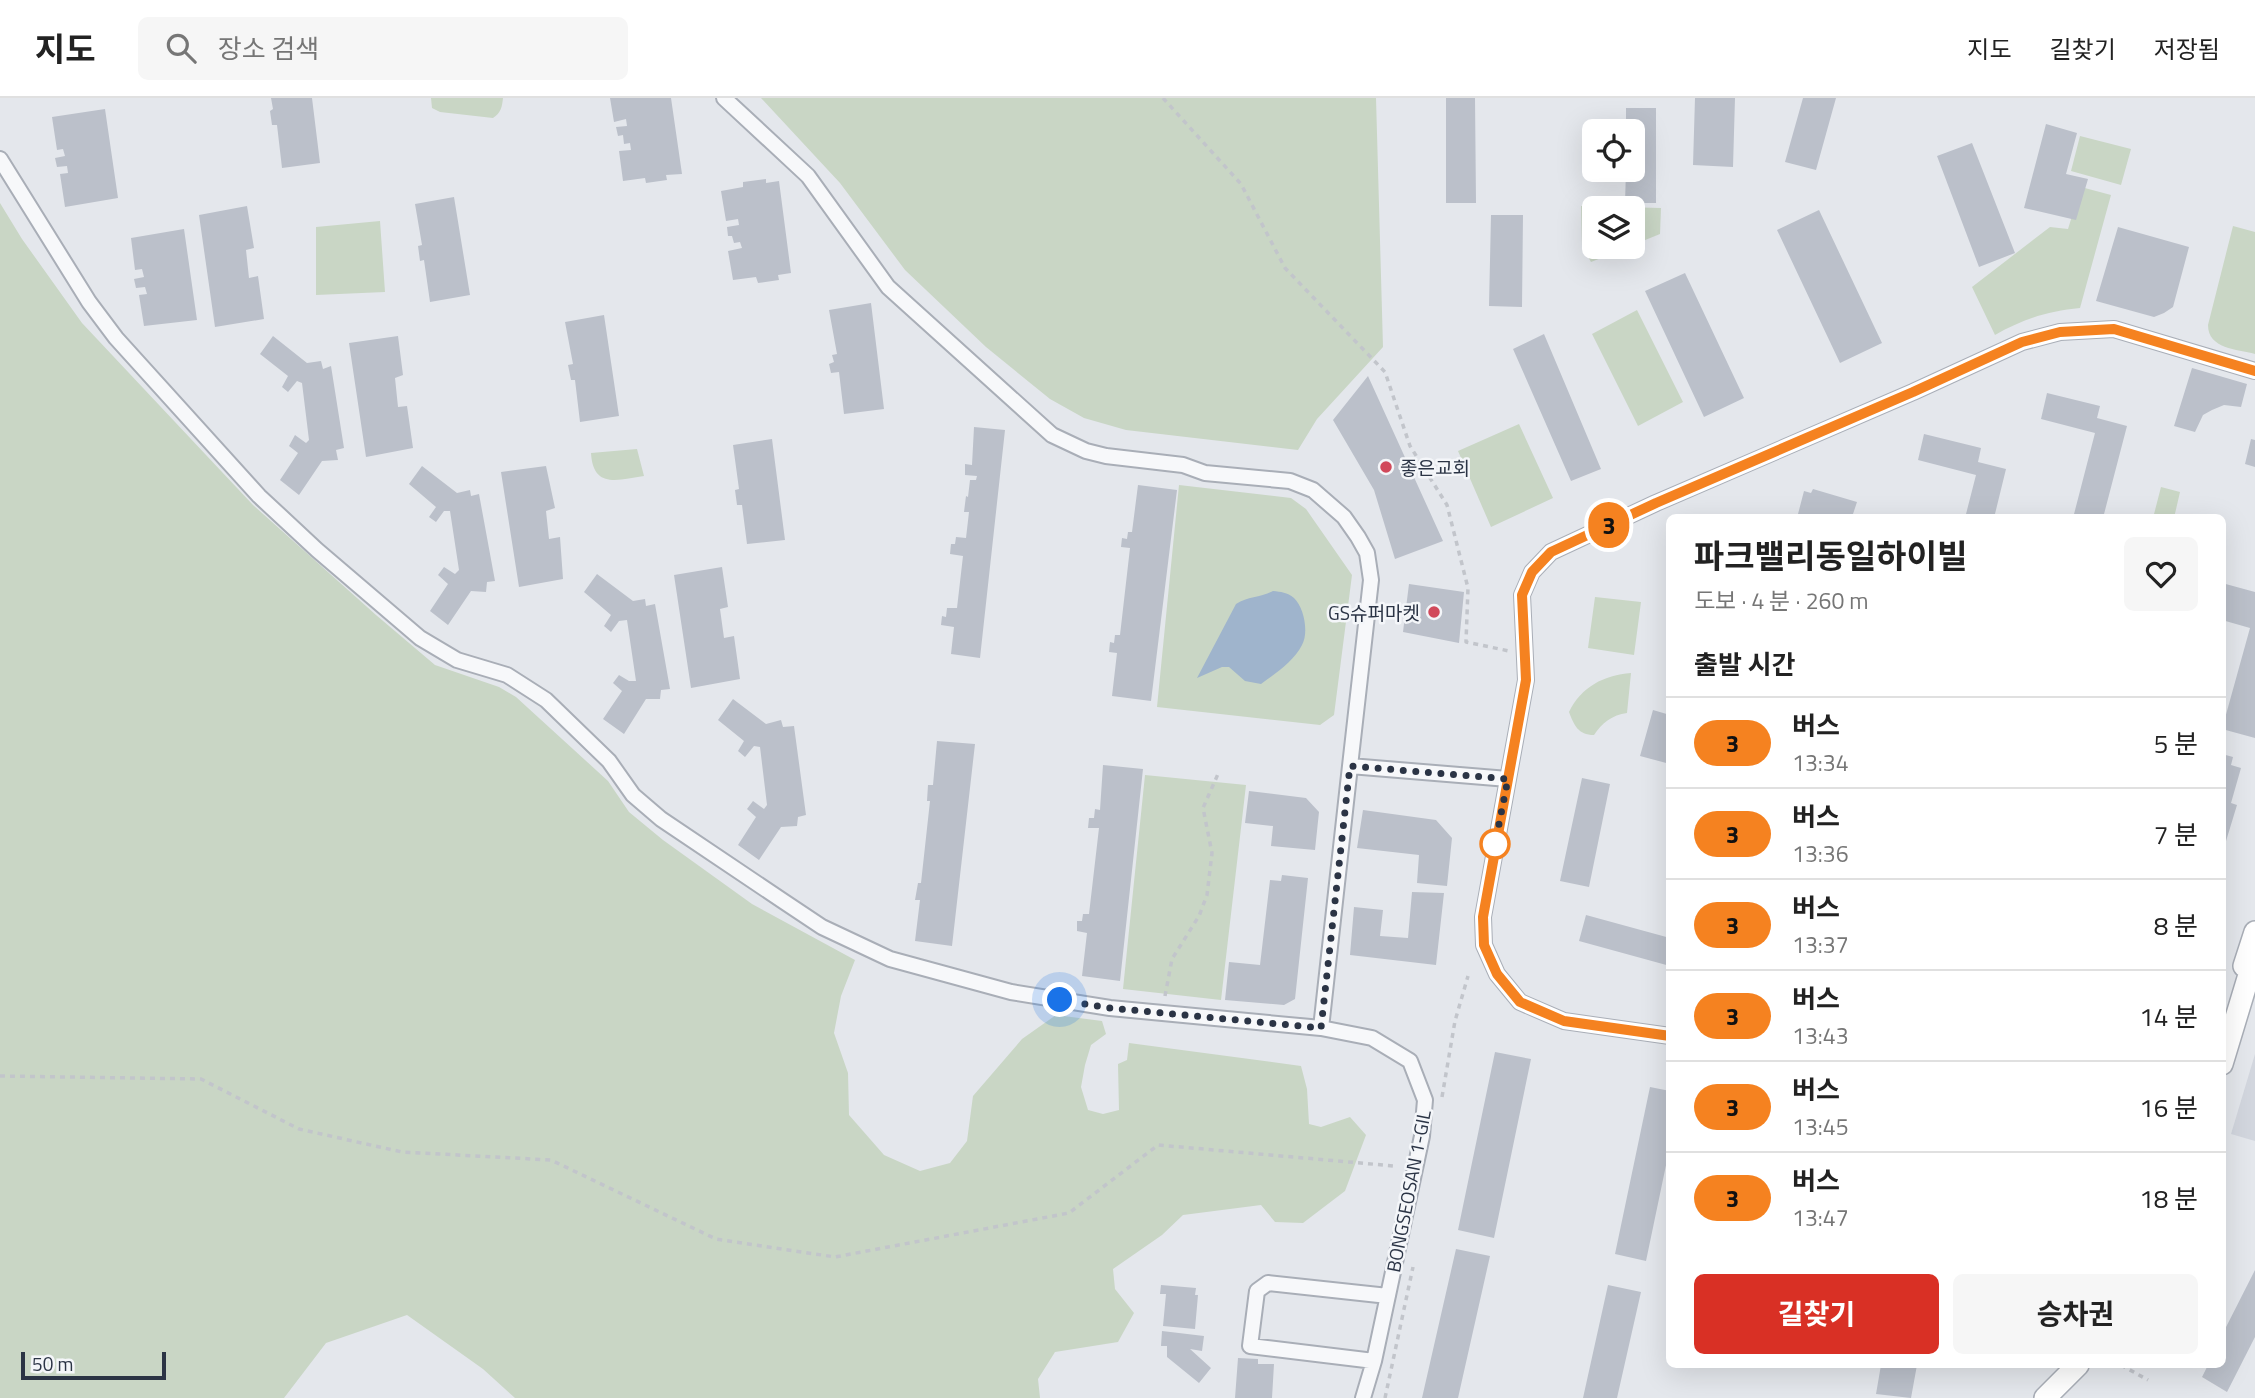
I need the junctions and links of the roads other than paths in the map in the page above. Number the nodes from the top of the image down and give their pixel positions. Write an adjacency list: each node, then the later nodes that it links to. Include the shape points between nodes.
1 (724, 98): 4 (street, via 808,176 888,287 1052,435 1106,456 1183,465 1205,473 1290,481 1312,490 1344,516 1367,553 1371,580)
2 (0, 159): 9 (street, BONGSEOSAN 1-GIL, via 116,338 259,496 420,638 457,660 507,675 545,699 661,819 822,927 880,954 1011,992 1110,1008)
3 (2255, 371): 5 (street, via 2114,329 2060,332 2022,342 1551,552 1532,572 1522,595 1526,680)
4 (1350, 766): 5 (street); 9 (street)
5 (1508, 779): 10 (street, via 1483,917 1484,945 1497,974 1520,1002 1564,1021)
6 (2255, 932): 8 (street)
7 (2255, 956): 11 (street)
8 (2226, 1019)
9 (1321, 1028): 12 (street, BONGSEOSAN 1-GIL, via 1372,1038 1410,1060 1425,1100 1422,1136)
10 (1666, 1035)
11 (2226, 1051)
12 (1388, 1296): 13 (street, BONGSEOSAN 1-GIL); 13 (street, BONGSEOSAN 1-GIL, via 1268,1283 1257,1291 1250,1346)
13 (1374, 1361): 16 (street, BONGSEOSAN 1-GIL)
14 (2075, 1368): 17 (street)
15 (2088, 1368): 18 (street)
16 (1363, 1398)
17 (2045, 1398)
18 (2062, 1398)

